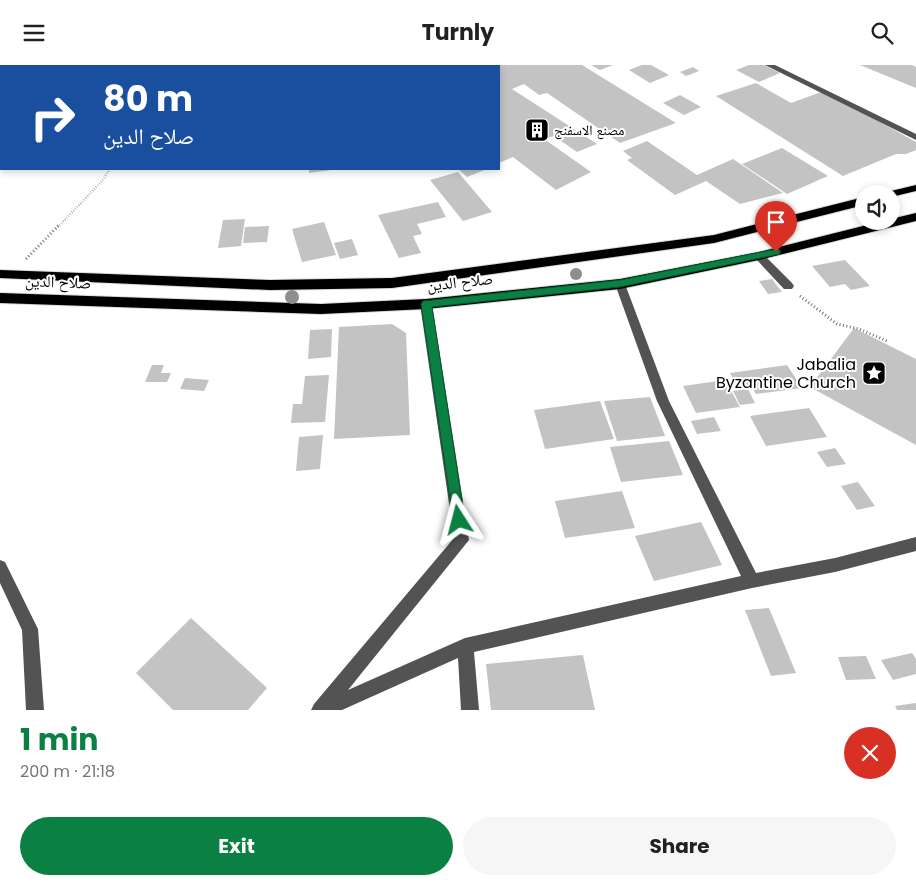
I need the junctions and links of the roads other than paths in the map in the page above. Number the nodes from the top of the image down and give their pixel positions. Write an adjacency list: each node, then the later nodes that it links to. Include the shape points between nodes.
1 (769, 65): 2 (street)
2 (916, 137)
3 (916, 188): 4 (highway)
4 (900, 192)
5 (855, 203): 8 (highway, صلاح الدين, via 714,239 392,283 270,285)
6 (916, 217): 7 (highway, صلاح الدين)
7 (759, 256): 9 (highway, صلاح الدين); 10 (street)
8 (6, 274)
9 (620, 284): 12 (highway, صلاح الدين); 15 (street, via 663,401)
10 (788, 286)
11 (0, 298): 12 (highway, صلاح الدين, via 321,309)
12 (426, 304): 18 (street, via 462,540)
13 (916, 544): 15 (street, via 835,565)
14 (0, 567): 17 (street, via 30,629)
15 (752, 581): 16 (street)
16 (465, 646): 18 (street); 19 (street)
17 (35, 710)
18 (321, 710)
19 (470, 710)

